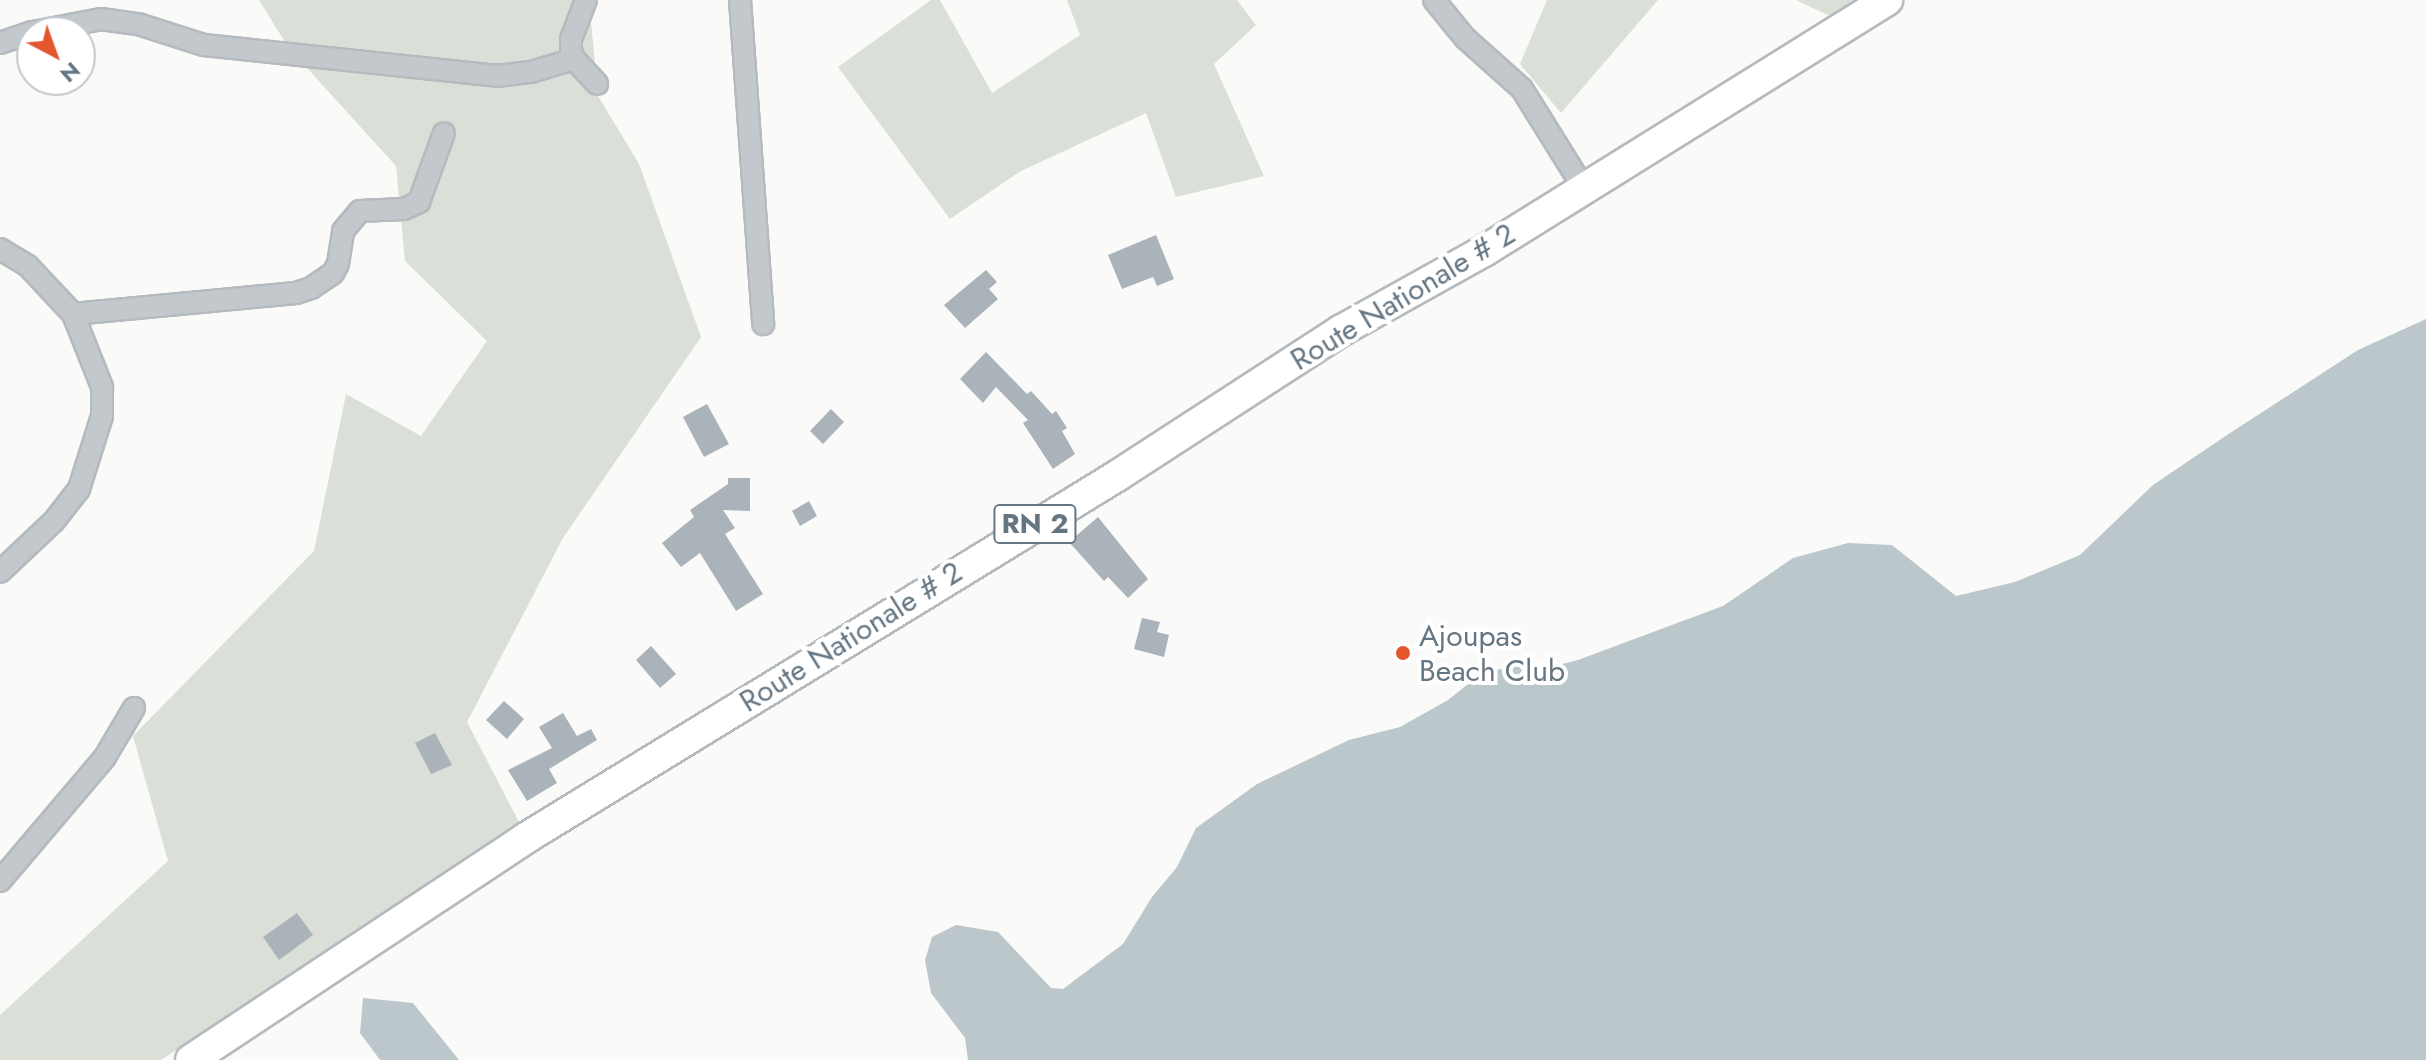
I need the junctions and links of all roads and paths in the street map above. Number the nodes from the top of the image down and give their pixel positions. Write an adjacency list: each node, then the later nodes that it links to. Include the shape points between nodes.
1 (586, 0): 6 (street, via 571,39)
2 (740, 0): 12 (street)
3 (1434, 0): 9 (street, via 1465,38 1522,89)
4 (1887, 0): 9 (main road, Route Nationale # 2 / RN 2)
5 (96, 20): 6 (street, via 138,24 204,45 497,76)
6 (574, 59): 7 (street)
7 (597, 84)
8 (444, 133): 11 (street, via 419,202 404,209 360,211 343,231 333,273 311,288)
9 (1583, 187): 16 (main road, Route Nationale # 2 / RN 2, via 1484,251 1342,330 1117,476 526,838)
10 (0, 249): 11 (street, via 28,266)
11 (73, 314): 13 (street, via 102,387 102,416 92,455 79,489 54,521)
12 (763, 324)
13 (0, 572)
14 (134, 708): 15 (street, via 105,757)
15 (0, 881)
16 (191, 1060)

